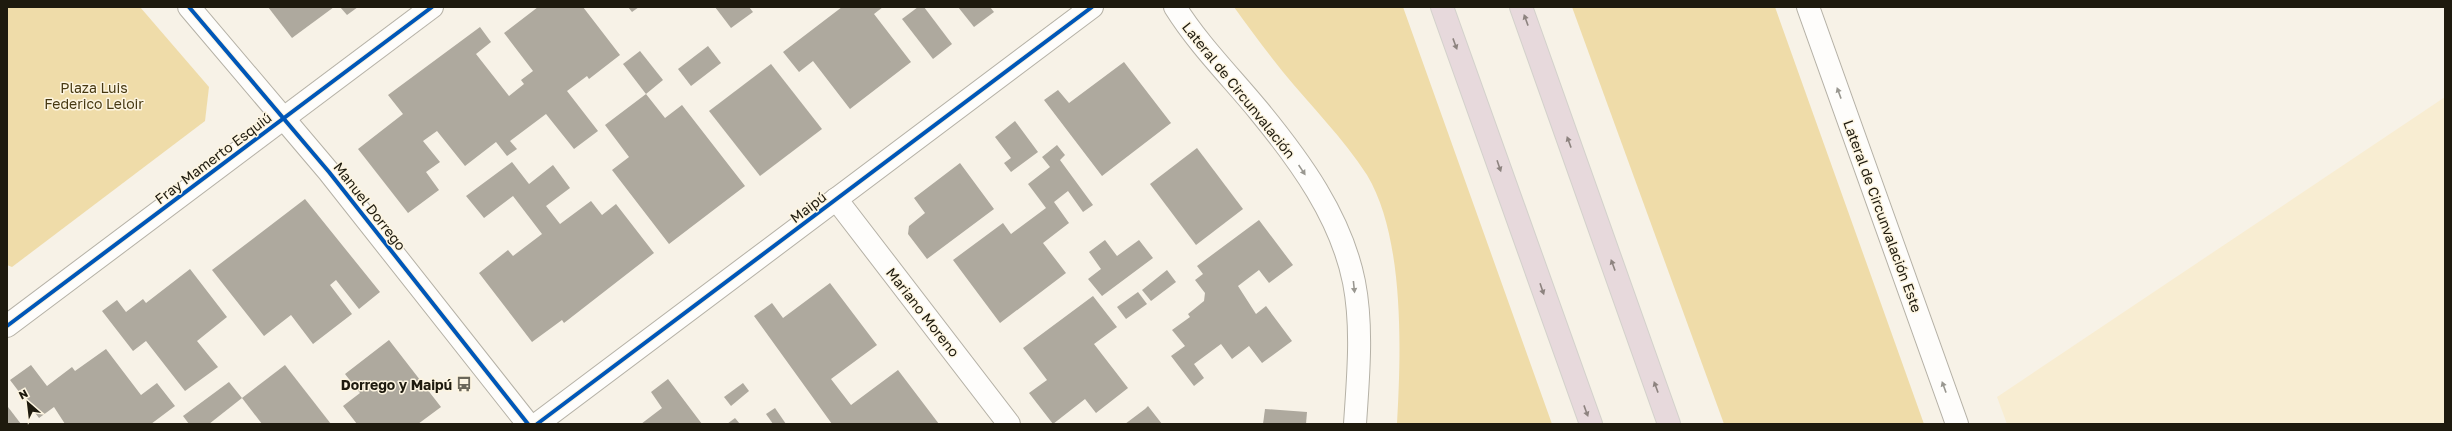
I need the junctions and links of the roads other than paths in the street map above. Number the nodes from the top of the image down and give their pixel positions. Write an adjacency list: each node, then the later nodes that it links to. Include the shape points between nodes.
1 (189, 7): 8 (street, Manuel Dorrego)
2 (432, 7): 8 (street, Fray Mamerto Esquiú)
3 (1092, 7): 9 (street, Maipú)
4 (1175, 7): 14 (street, Lateral de Circunvalación, one-way to 14, via 1279,136 1333,217 1354,282 1359,364)
5 (1442, 7): 15 (highway, one-way to 15)
6 (1521, 7): 16 (highway, one-way to 6)
7 (1808, 7): 17 (street, Lateral de Circunvalación Este, one-way to 7)
8 (284, 118): 10 (street, Fray Mamerto Esquiú); 11 (street, Manuel Dorrego)
9 (836, 199): 12 (street, Maipú); 13 (street, Mariano Moreno)
10 (7, 326)
11 (528, 424)
12 (537, 424)
13 (1009, 424)
14 (1354, 424)
15 (1591, 424)
16 (1669, 424)
17 (1957, 424)

